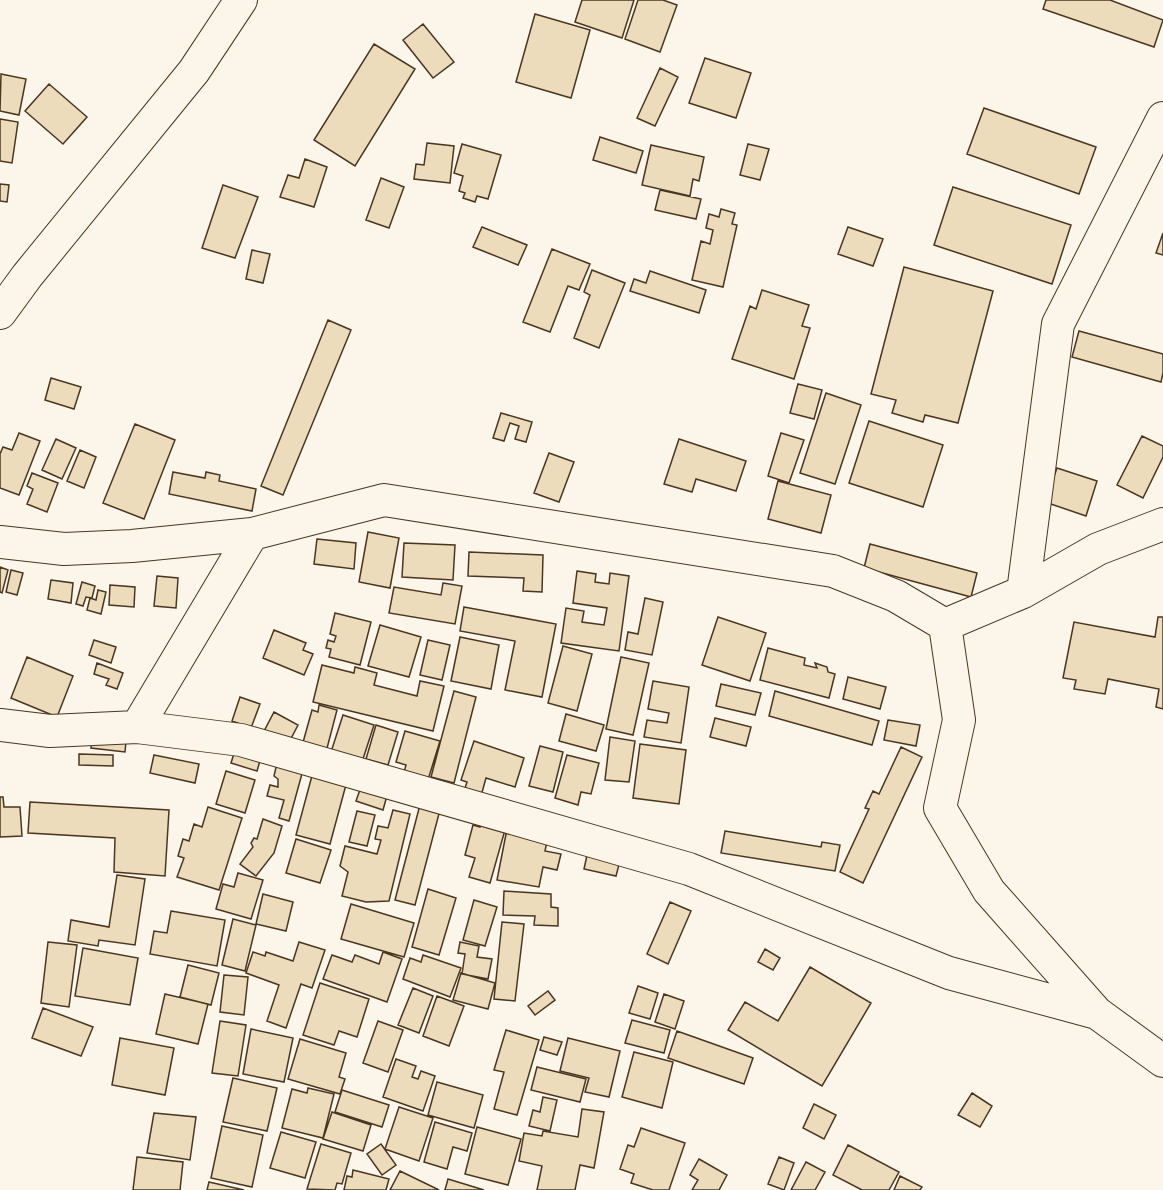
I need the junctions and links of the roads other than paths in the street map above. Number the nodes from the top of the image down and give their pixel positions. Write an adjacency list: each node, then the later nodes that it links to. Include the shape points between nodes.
1 (242, 0): 3 (street, via 194,71)
2 (1163, 118): 7 (street, via 1058,324)
3 (0, 313)
4 (1163, 524): 7 (street, via 1098,549)
5 (252, 534): 6 (street, via 64,549); 8 (street, via 384,500 833,571 896,596); 10 (street)
6 (0, 542)
7 (1023, 592): 8 (street)
8 (945, 625): 11 (street, via 959,720 940,808 989,891)
9 (0, 725): 10 (street, via 50,731)
10 (137, 727): 11 (street, via 241,740 689,869 950,973)
11 (1097, 1013): 12 (street)
12 (1163, 1061)

